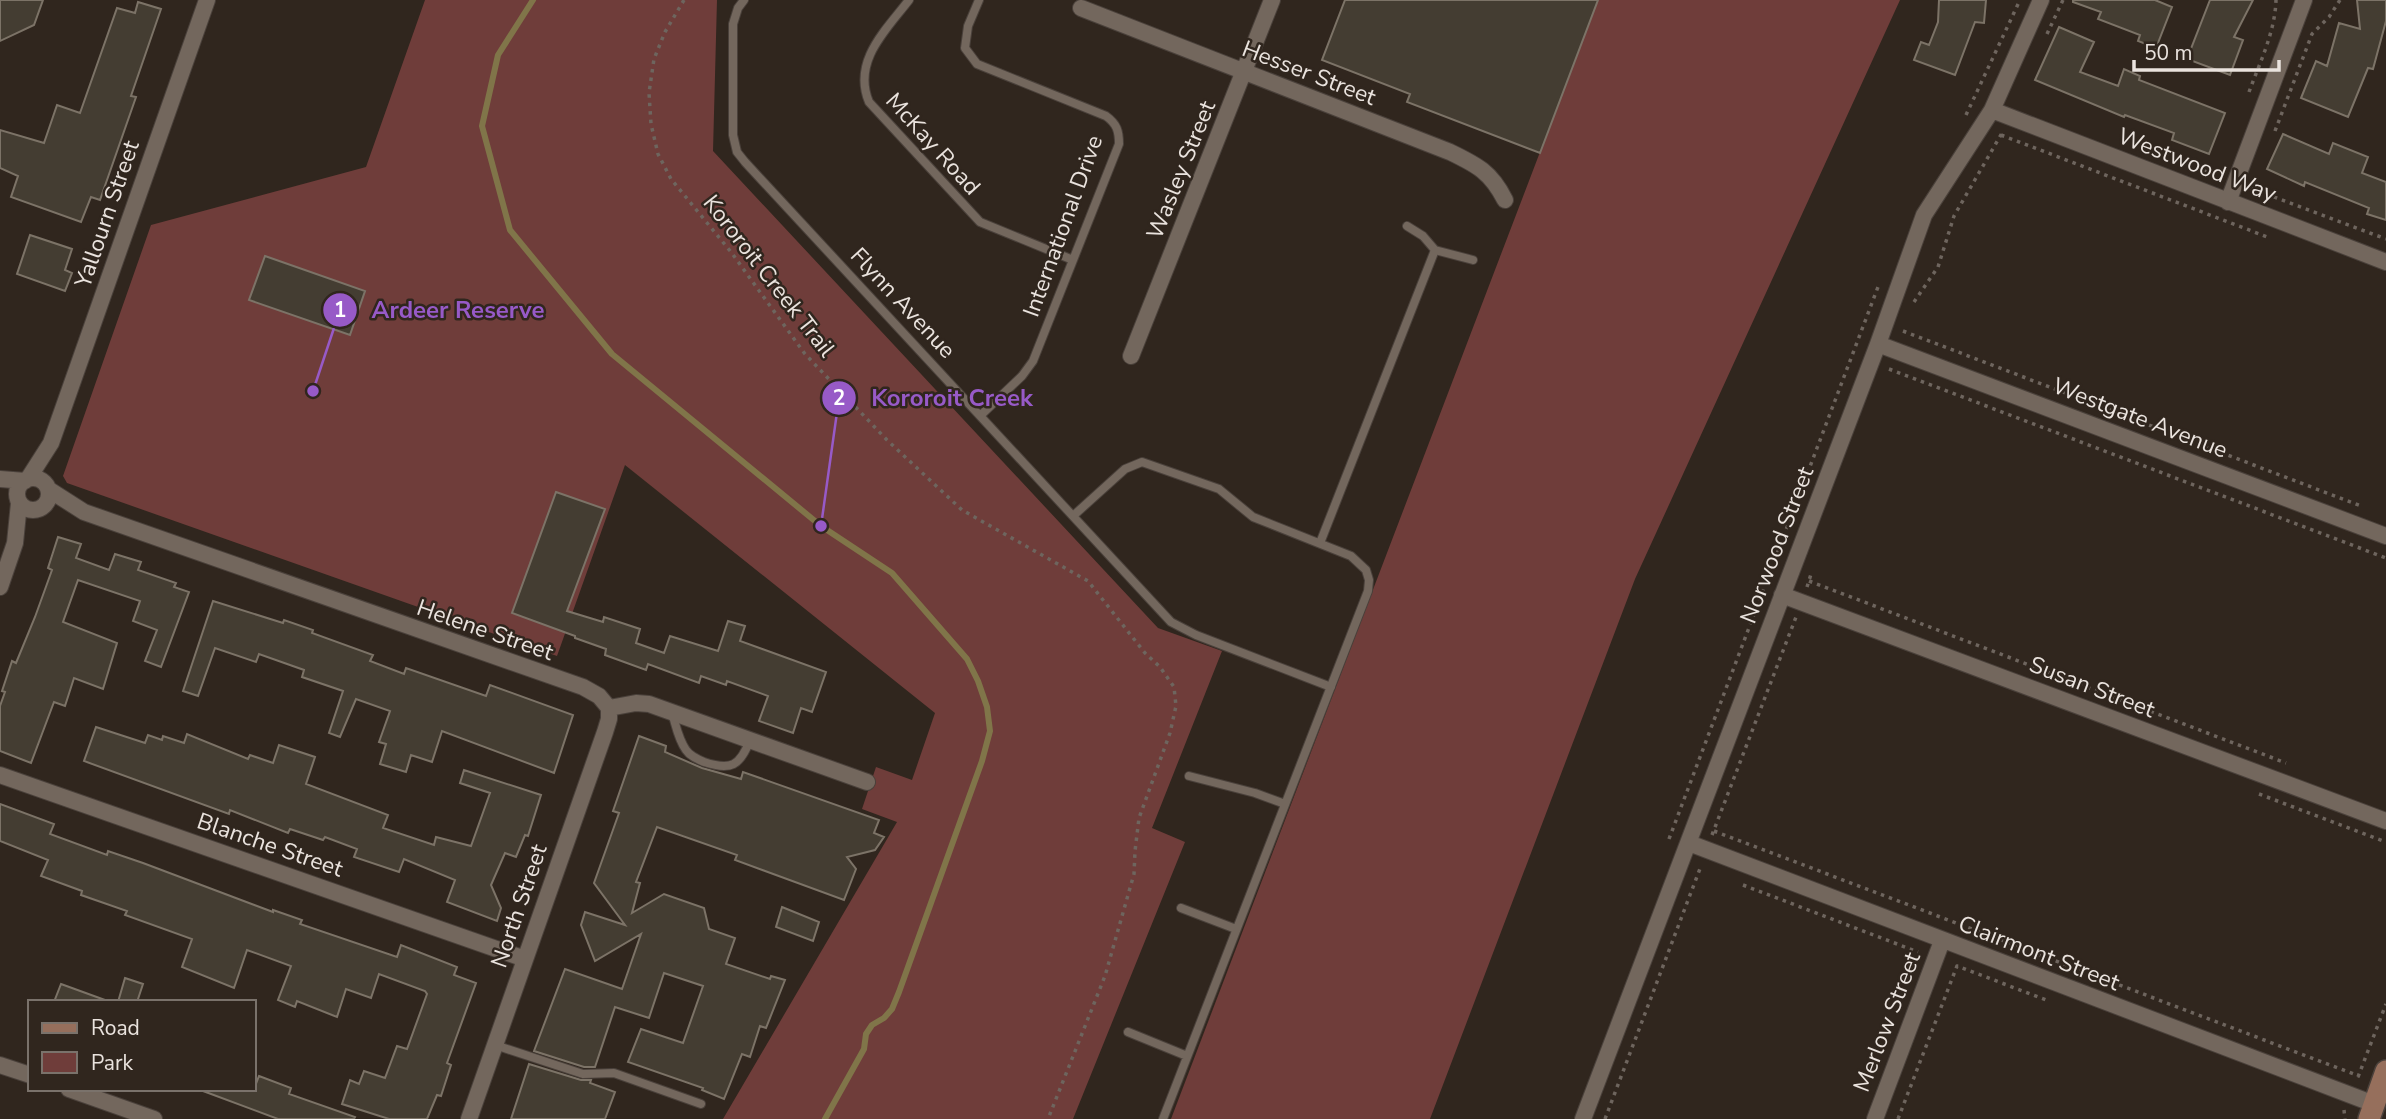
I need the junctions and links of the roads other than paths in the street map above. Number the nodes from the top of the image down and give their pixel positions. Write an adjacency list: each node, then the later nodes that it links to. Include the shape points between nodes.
1 (207, 0): 21 (street, Yallourn Street)
2 (744, 0): 20 (lane, Flynn Avenue, via 733,24 737,152)
3 (909, 0): 15 (lane, McKay Road, via 867,57 864,76 869,102 980,222)
4 (979, 0): 15 (lane, International Drive, via 965,48 976,64 1106,116 1116,125 1119,144)
5 (1272, 0): 9 (street, Wasley Street)
6 (2041, 0): 10 (street, Norwood Street)
7 (2304, 0): 12 (street)
8 (1082, 8): 9 (street, Hesser Street)
9 (1244, 72): 11 (street, Hesser Street, via 1450,152 1496,182); 19 (street, Wasley Street)
10 (1992, 110): 12 (street, Westwood Way); 18 (street, Norwood Street, via 1924,215)
11 (1505, 200)
12 (2228, 202): 17 (street, Westwood Way)
13 (1407, 226): 14 (lane)
14 (1435, 250): 16 (lane); 32 (lane)
15 (1073, 260): 20 (lane, International Drive, via 1028,369)
16 (1473, 260)
17 (2386, 262)
18 (1878, 344): 30 (street, Westgate Avenue); 34 (street, Norwood Street)
19 (1131, 356)
20 (981, 415): 29 (lane, Flynn Avenue)
21 (51, 443): 23 (street, Yallourn Street); 24 (street, Yallourn Street)
22 (0, 479): 23 (street)
23 (26, 480): 24 (street, via 38,479); 26 (street, Yallourn Street, via 18,489)
24 (47, 487): 27 (street, Yallourn Street, via 48,499); 28 (street, Helene Street)
25 (0, 489): 26 (street)
26 (18, 501): 27 (street, via 28,510); 31 (street, Yallourn Street)
27 (40, 508): 28 (street, Helene Street); 31 (street, Yallourn Street)
28 (84, 512): 36 (street, Helene Street, via 583,687)
29 (1073, 516): 32 (lane, via 1125,469 1142,462 1219,489 1252,517); 35 (lane, Flynn Avenue, via 1171,622)
30 (2386, 536)
31 (15, 543): 33 (street, Yallourn Street)
32 (1320, 543): 35 (lane, via 1360,562 1369,580)
33 (0, 587)
34 (1782, 595): 43 (street, Susan Street); 44 (street, Norwood Street)
35 (1331, 687): 42 (lane)
36 (609, 708): 37 (street, via 636,702); 48 (street, North Street, via 605,732)
37 (672, 712): 38 (street); 38 (lane, via 687,752 703,761 725,768 734,765)
38 (750, 740): 41 (street)
39 (0, 775): 48 (street, Blanche Street)
40 (1189, 776): 42 (lane)
41 (867, 782)
42 (1285, 804): 46 (lane)
43 (2386, 821)
44 (1689, 843): 47 (street, Clairmont Street); 60 (street, Norwood Street)
45 (1181, 908): 46 (lane)
46 (1237, 929): 51 (lane)
47 (1942, 941): 55 (street, Clairmont Street, via 2350,1096); 61 (street, Merlow Street)
48 (525, 959): 50 (street, North Street)
49 (1128, 1032): 51 (lane)
50 (495, 1045): 56 (lane, via 583,1074 614,1073); 58 (street, North Street)
51 (1187, 1056): 59 (lane)
52 (0, 1065): 53 (street)
53 (28, 1074)
54 (75, 1091): 57 (street)
55 (2379, 1095)
56 (701, 1104)
57 (154, 1119)
58 (469, 1119)
59 (1163, 1119)
60 (1583, 1119)
61 (1875, 1119)

